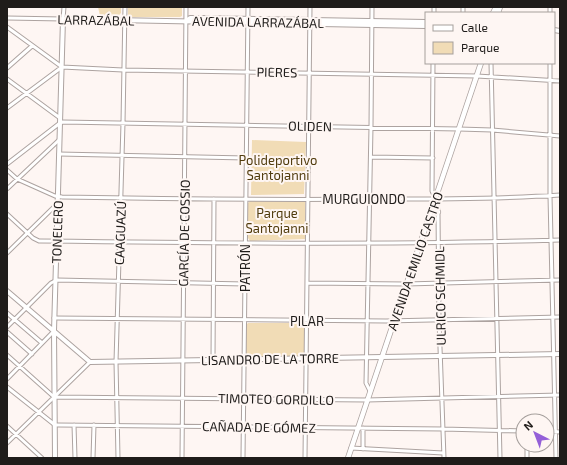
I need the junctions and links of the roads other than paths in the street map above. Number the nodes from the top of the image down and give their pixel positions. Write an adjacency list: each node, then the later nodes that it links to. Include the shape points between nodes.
1 (64, 7): 8 (street, TONELERO)
2 (124, 7): 9 (street, CAAGUAZÚ)
3 (186, 7): 10 (street, GARCÍA DE COSSIO)
4 (248, 7): 11 (street, PATRÓN)
5 (310, 7): 12 (street)
6 (372, 7): 14 (street)
7 (7, 18): 8 (street, LARRAZÁBAL)
8 (63, 19): 9 (street, LARRAZÁBAL); 22 (street, TONELERO)
9 (124, 20): 10 (street, LARRAZÁBAL); 24 (street, CAAGUAZÚ)
10 (186, 21): 11 (street, AVENIDA LARRAZÁBAL); 25 (street, GARCÍA DE COSSIO)
11 (248, 21): 12 (street, AVENIDA LARRAZÁBAL); 26 (street, PATRÓN)
12 (310, 22): 14 (street, AVENIDA LARRAZÁBAL); 27 (street)
13 (425, 22): 14 (street, AVENIDA LARRAZÁBAL)
14 (371, 23): 15 (street, AVENIDA LARRAZÁBAL); 28 (street)
15 (425, 26)
16 (7, 28): 17 (street)
17 (32, 46): 22 (street); 23 (street)
18 (433, 64): 29 (street, ULRICO SCHMIDL)
19 (481, 64): 30 (main road, AVENIDA EMILIO CASTRO)
20 (491, 64): 31 (street)
21 (550, 64): 33 (street)
22 (62, 67): 24 (street, PIERES); 35 (street); 37 (street, TONELERO)
23 (7, 68)
24 (123, 70): 25 (street, PIERES); 38 (street, CAAGUAZÚ)
25 (185, 71): 26 (street, PIERES); 39 (street, GARCÍA DE COSSIO)
26 (247, 72): 27 (street, PIERES); 40 (street, PATRÓN)
27 (309, 73): 28 (street, PIERES); 41 (street)
28 (371, 74): 29 (street, PIERES); 42 (street)
29 (433, 75): 30 (street, PIERES); 43 (street, ULRICO SCHMIDL)
30 (477, 76): 31 (street, PIERES); 44 (main road, AVENIDA EMILIO CASTRO)
31 (491, 76): 33 (street, PIERES); 45 (street)
32 (7, 79): 35 (street)
33 (551, 81): 34 (street, PIERES); 46 (street)
34 (560, 82)
35 (27, 94): 36 (street); 37 (street)
36 (7, 108)
37 (60, 120): 38 (street, OLIDEN); 48 (street, TONELERO); 55 (street)
38 (123, 123): 39 (street, OLIDEN); 50 (street, CAAGUAZÚ)
39 (185, 124): 40 (street, OLIDEN); 51 (street, GARCÍA DE COSSIO)
40 (246, 125): 41 (street, OLIDEN); 52 (street, PATRÓN)
41 (309, 126): 42 (street, OLIDEN); 67 (street)
42 (371, 127): 43 (street, OLIDEN); 53 (street)
43 (434, 128): 44 (street, OLIDEN); 54 (street, ULRICO SCHMIDL)
44 (459, 129): 45 (street, OLIDEN); 69 (main road, AVENIDA EMILIO CASTRO)
45 (492, 130): 46 (street, OLIDEN); 63 (street)
46 (550, 136): 47 (street, OLIDEN); 61 (street)
47 (560, 136)
48 (60, 140): 49 (street, TONELERO); 57 (street)
49 (59, 154): 50 (street); 60 (street, TONELERO)
50 (122, 156): 51 (street); 62 (street, CAAGUAZÚ)
51 (184, 157): 52 (street); 64 (street, GARCÍA DE COSSIO)
52 (246, 158): 66 (street, PATRÓN)
53 (371, 158): 54 (street); 68 (street)
54 (432, 158): 69 (street, ULRICO SCHMIDL, via 432,190)
55 (7, 164)
56 (7, 170): 57 (street, MURGUIONDO)
57 (17, 179): 58 (street); 60 (street, MURGUIONDO)
58 (7, 189)
59 (560, 195): 61 (street, MURGUIONDO)
60 (58, 196): 62 (street, MURGUIONDO); 70 (street, TONELERO)
61 (550, 196): 63 (street, MURGUIONDO); 75 (street)
62 (121, 198): 64 (street, MURGUIONDO); 79 (street, CAAGUAZÚ)
63 (494, 198): 69 (street, MURGUIONDO); 78 (street)
64 (184, 199): 65 (street, MURGUIONDO); 80 (street, GARCÍA DE COSSIO)
65 (214, 199): 66 (street, MURGUIONDO); 81 (street)
66 (245, 199): 67 (street, MURGUIONDO); 82 (street, PATRÓN)
67 (308, 199): 68 (street, MURGUIONDO); 84 (street)
68 (370, 199): 69 (street, MURGUIONDO); 85 (street)
69 (436, 199): 71 (main road, AVENIDA EMILIO CASTRO); 72 (street, ULRICO SCHMIDL)
70 (58, 202): 74 (street); 77 (street, TONELERO)
71 (432, 211): 72 (main road, via 435,209); 86 (main road, AVENIDA EMILIO CASTRO)
72 (438, 212): 83 (street, ULRICO SCHMIDL)
73 (7, 214): 74 (street)
74 (27, 232): 77 (street, via 36,240); 87 (street)
75 (551, 240): 76 (street); 78 (street); 90 (street)
76 (560, 240)
77 (56, 241): 79 (street); 89 (street, TONELERO)
78 (495, 241): 83 (street); 92 (street)
79 (119, 242): 80 (street); 91 (street, CAAGUAZÚ)
80 (184, 243): 81 (street); 93 (street, GARCÍA DE COSSIO)
81 (214, 243): 82 (street); 95 (street)
82 (245, 243): 84 (street); 96 (street, PATRÓN)
83 (438, 243): 86 (street); 99 (street, ULRICO SCHMIDL)
84 (308, 244): 85 (street); 94 (street)
85 (369, 244): 86 (street); 97 (street)
86 (420, 244): 98 (main road, AVENIDA EMILIO CASTRO)
87 (7, 253)
88 (560, 280): 90 (street)
89 (55, 281): 91 (street); 101 (street); 105 (street, TONELERO)
90 (551, 281): 92 (street); 103 (street)
91 (118, 282): 93 (street); 108 (street, CAAGUAZÚ)
92 (496, 282): 99 (street); 106 (street)
93 (183, 283): 95 (street); 109 (street, GARCÍA DE COSSIO)
94 (307, 283): 97 (street); 113 (street)
95 (214, 284): 96 (street); 110 (street)
96 (245, 284): 111 (street, PATRÓN)
97 (368, 284): 98 (street); 114 (street)
98 (406, 284): 99 (street); 115 (main road, AVENIDA EMILIO CASTRO)
99 (439, 284): 112 (street, ULRICO SCHMIDL)
100 (7, 291): 101 (street)
101 (26, 308): 107 (street); 117 (street)
102 (7, 313): 107 (street)
103 (553, 317): 104 (street, PILAR); 106 (street, PILAR); 121 (street)
104 (560, 317)
105 (54, 318): 108 (street, PILAR); 117 (street, TONELERO)
106 (496, 318): 112 (street, PILAR); 124 (street)
107 (15, 319): 116 (street); 119 (street)
108 (117, 319): 109 (street, PILAR); 133 (street, CAAGUAZÚ)
109 (183, 320): 110 (street, PILAR); 131 (street, GARCÍA DE COSSIO)
110 (214, 320): 111 (street, PILAR); 129 (street)
111 (244, 320): 113 (street, PILAR); 130 (street, PATRÓN)
112 (439, 320): 115 (street, PILAR); 125 (street, ULRICO SCHMIDL)
113 (306, 321): 114 (street, PILAR); 128 (street)
114 (368, 321): 115 (street, PILAR); 126 (street)
115 (394, 321): 127 (main road, AVENIDA EMILIO CASTRO)
116 (7, 327)
117 (54, 331): 119 (street); 132 (street); 139 (street, TONELERO)
118 (7, 332): 120 (street)
119 (42, 343): 120 (street)
120 (32, 354): 134 (street)
121 (553, 354): 122 (street, LISANDRO DE LA TORRE); 124 (street, LISANDRO DE LA TORRE); 140 (street)
122 (560, 354)
123 (7, 355): 134 (street)
124 (497, 356): 125 (street, LISANDRO DE LA TORRE); 141 (street)
125 (441, 357): 127 (street, LISANDRO DE LA TORRE); 144 (street, ULRICO SCHMIDL)
126 (367, 358): 127 (street, LISANDRO DE LA TORRE); 128 (street, LISANDRO DE LA TORRE); 137 (street, via 366,383)
127 (382, 358): 137 (main road, AVENIDA EMILIO CASTRO)
128 (306, 359): 130 (street, LISANDRO DE LA TORRE); 146 (street)
129 (213, 360): 130 (street, LISANDRO DE LA TORRE); 131 (street, LISANDRO DE LA TORRE)
130 (244, 360): 145 (street, PATRÓN)
131 (183, 361): 133 (street, LISANDRO DE LA TORRE); 143 (street, GARCÍA DE COSSIO)
132 (90, 362): 133 (street, LISANDRO DE LA TORRE); 139 (street)
133 (116, 362): 142 (street, CAAGUAZÚ)
134 (20, 366): 135 (street); 139 (street)
135 (8, 377)
136 (7, 387): 148 (street)
137 (370, 391): 147 (main road, AVENIDA EMILIO CASTRO)
138 (560, 395): 140 (street, TIMOTEO GORDILLO)
139 (54, 396): 142 (street, TIMOTEO GORDILLO); 148 (street); 149 (street, TONELERO)
140 (554, 396): 141 (street, TIMOTEO GORDILLO); 161 (street)
141 (499, 397): 144 (street, TIMOTEO GORDILLO); 159 (street)
142 (116, 398): 143 (street, TIMOTEO GORDILLO); 152 (street, CAAGUAZÚ)
143 (182, 398): 145 (street, TIMOTEO GORDILLO); 154 (street, GARCÍA DE COSSIO)
144 (442, 398): 147 (street, TIMOTEO GORDILLO); 158 (street, ULRICO SCHMIDL)
145 (244, 399): 146 (street, TIMOTEO GORDILLO); 155 (street, PATRÓN)
146 (306, 399): 147 (street, TIMOTEO GORDILLO); 156 (street)
147 (367, 400): 157 (main road, AVENIDA EMILIO CASTRO)
148 (38, 412): 149 (street); 162 (street)
149 (54, 424): 150 (street, CAÑADA DE GÓMEZ); 168 (street, TONELERO)
150 (74, 425): 151 (street, CAÑADA DE GÓMEZ); 169 (street)
151 (94, 425): 152 (street, CAÑADA DE GÓMEZ); 170 (street)
152 (116, 425): 154 (street, CAÑADA DE GÓMEZ); 171 (street, CAAGUAZÚ)
153 (7, 426): 162 (street)
154 (182, 426): 155 (street, CAÑADA DE GÓMEZ); 172 (street, GARCÍA DE COSSIO)
155 (244, 427): 156 (street, CAÑADA DE GÓMEZ); 173 (street, PATRÓN)
156 (305, 427): 157 (street, CAÑADA DE GÓMEZ); 174 (street)
157 (361, 428): 158 (street, CAÑADA DE GÓMEZ); 164 (main road, AVENIDA EMILIO CASTRO); 165 (street)
158 (443, 428): 159 (street, CAÑADA DE GÓMEZ); 166 (street, ULRICO SCHMIDL)
159 (499, 431): 160 (street, CAÑADA DE GÓMEZ); 177 (street)
160 (515, 431)
161 (558, 432): 178 (street)
162 (16, 434): 163 (street); 167 (street)
163 (7, 443)
164 (351, 448): 165 (street); 175 (main road, AVENIDA EMILIO CASTRO)
165 (363, 449): 166 (street)
166 (444, 453): 176 (street, ULRICO SCHMIDL)
167 (42, 458)
168 (55, 458)
169 (75, 458)
170 (94, 458)
171 (118, 458)
172 (182, 458)
173 (243, 458)
174 (305, 458)
175 (348, 458)
176 (444, 458)
177 (500, 458)
178 (556, 458)

